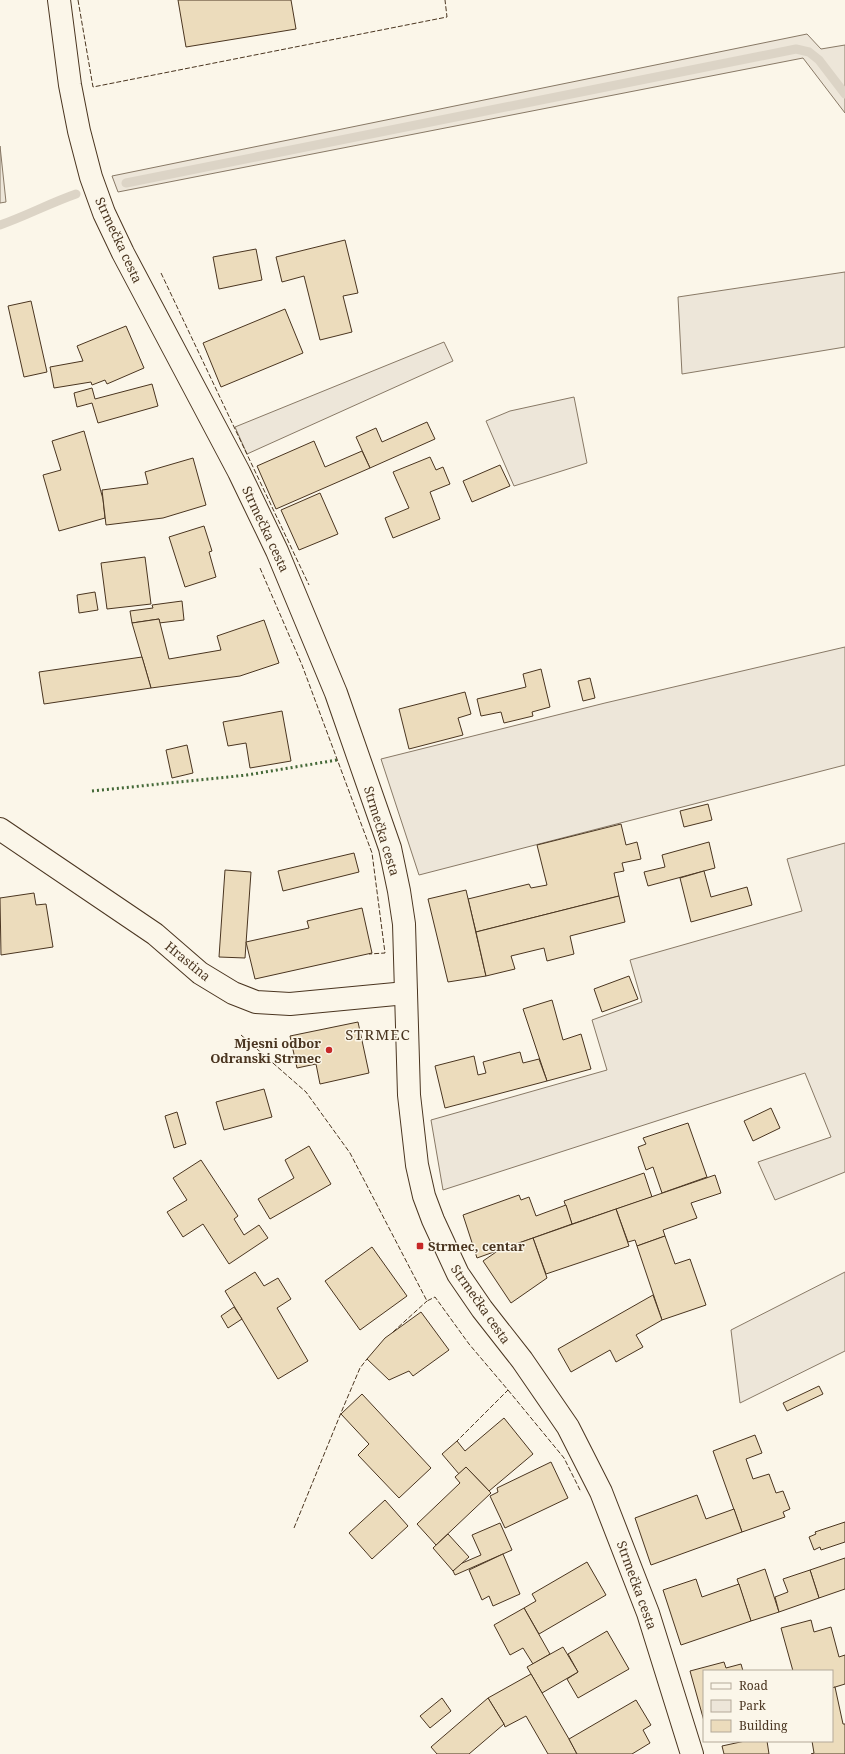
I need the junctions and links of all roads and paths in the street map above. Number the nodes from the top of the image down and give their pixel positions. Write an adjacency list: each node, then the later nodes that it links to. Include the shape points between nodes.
1 (59, 0): 3 (street, Strmečka cesta, via 79,131 104,213 239,472 277,551 336,693 390,848 404,924)
2 (0, 829): 3 (street, Hrastina, via 155,934 200,974 233,993 256,1002 290,1004)
3 (406, 993): 4 (street, Strmečka cesta, via 409,1096 417,1165 433,1220 458,1274 568,1427 601,1492 648,1613)
4 (692, 1754)

